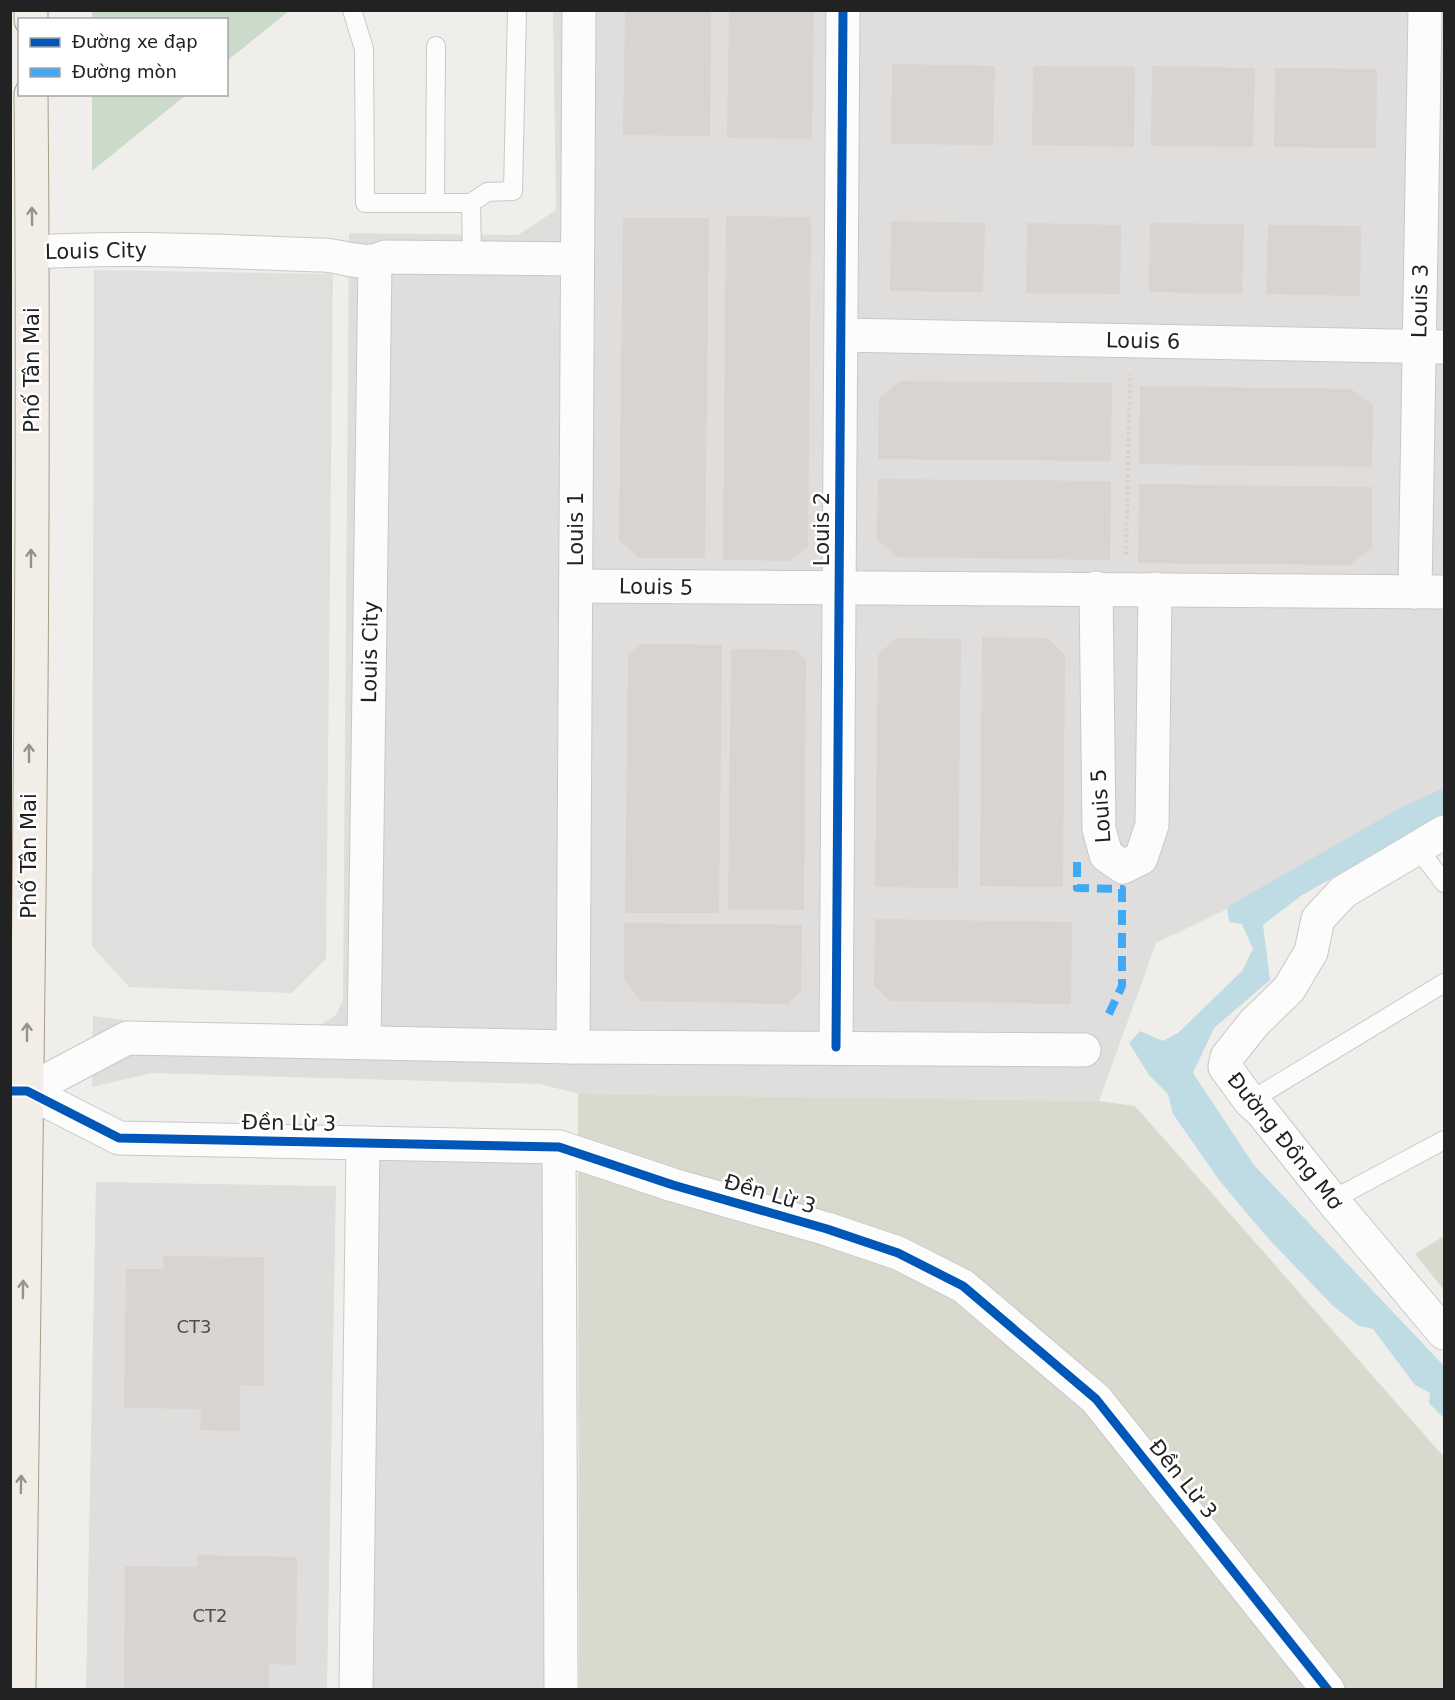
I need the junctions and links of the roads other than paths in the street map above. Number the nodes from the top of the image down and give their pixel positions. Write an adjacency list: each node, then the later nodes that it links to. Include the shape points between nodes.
1 (352, 10): 8 (lane, via 364,49 365,202)
2 (516, 10): 9 (lane, via 513,191 487,192)
3 (579, 10): 12 (street, Louis 1)
4 (843, 10): 14 (street, Louis 2)
5 (1425, 10): 15 (street, Louis 3)
6 (436, 46): 8 (lane)
7 (31, 96): 10 (main road, Phố Tân Mai, one-way to 7)
8 (435, 203): 9 (lane)
9 (471, 203): 11 (lane)
10 (33, 252): 13 (street, Louis City, via 88,248 331,255); 28 (main road, Phố Tân Mai, one-way to 10)
11 (472, 258): 12 (street, Louis City); 13 (street, Louis City, via 385,257)
12 (577, 259): 16 (street, Louis 1)
13 (375, 262): 24 (street, Louis City)
14 (841, 335): 15 (street, Louis 6); 18 (street, Louis 2)
15 (1432, 347): 20 (street, Louis 3)
16 (576, 586): 18 (street, Louis 5); 25 (street, Louis 1)
17 (1096, 588): 18 (street, Louis 5); 19 (street, Louis 5); 19 (street, Louis 5, via 1099,829 1106,855 1123,867 1142,858 1152,825)
18 (840, 589): 26 (street, Louis 2)
19 (1155, 589): 20 (street, Louis 5)
20 (1430, 592)
21 (1431, 840): 22 (lane); 29 (street, Đường Đồng Mơ, via 1342,892 1318,919 1311,952 1289,989 1227,1057 1226,1067)
22 (1444, 883)
23 (1444, 983): 29 (lane)
24 (364, 1042): 25 (street); 28 (street, via 127,1038)
25 (573, 1047): 26 (street)
26 (836, 1047): 27 (street)
27 (1084, 1050)
28 (27, 1091): 31 (street, Đền Lừ 3, via 119,1138); 35 (main road, Phố Tân Mai, one-way to 28)
29 (1250, 1101): 33 (street, Đường Đồng Mơ)
30 (1444, 1140): 33 (lane)
31 (363, 1143): 32 (street, Đền Lừ 3); 36 (street, Đền Lừ 3)
32 (559, 1147): 37 (street); 38 (street, Đền Lừ 3, via 898,1253 963,1286 1096,1399)
33 (1332, 1200): 34 (street, Đường Đồng Mơ)
34 (1444, 1333)
35 (19, 1689)
36 (356, 1689)
37 (561, 1689)
38 (1328, 1689)

